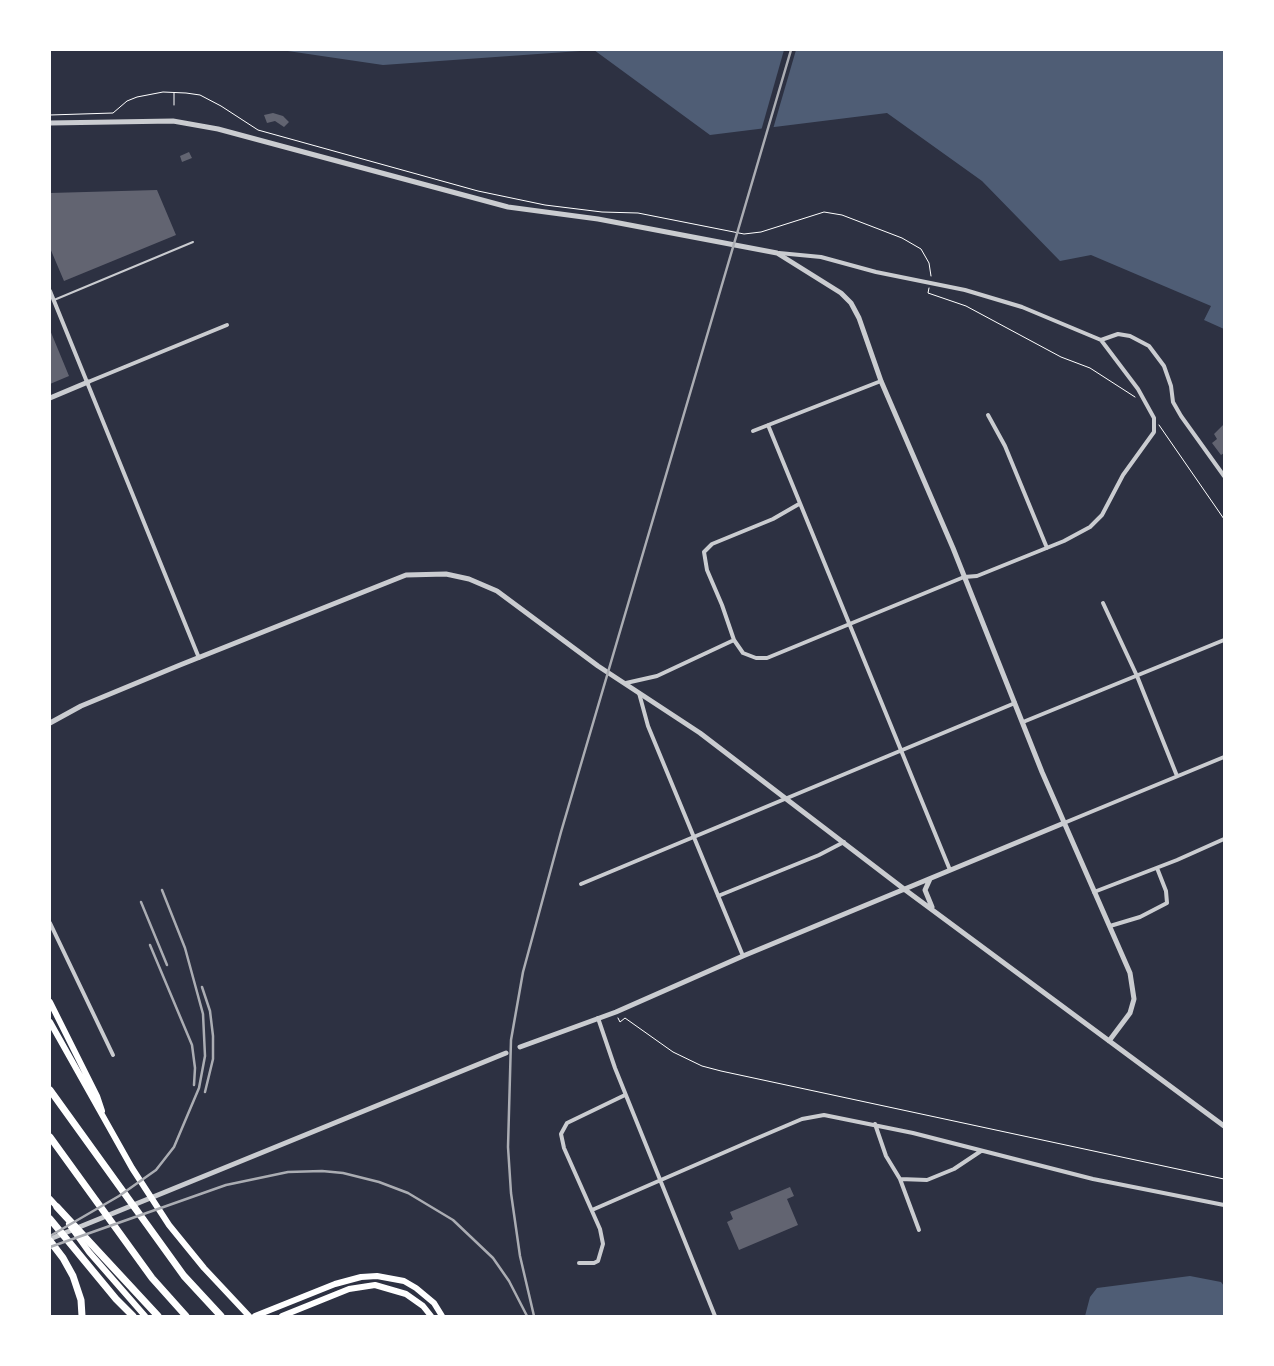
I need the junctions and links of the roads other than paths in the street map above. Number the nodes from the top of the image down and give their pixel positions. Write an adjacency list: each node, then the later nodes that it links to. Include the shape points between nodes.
1 (50, 123): 3 (street, via 173,121 196,124 508,207 598,219)
2 (193, 242): 5 (lane)
3 (777, 253): 7 (street, via 822,257 965,290 1022,308); 8 (street, via 822,279 851,303)
4 (50, 291): 5 (street)
5 (54, 300): 9 (street)
6 (227, 325): 9 (street)
7 (1101, 340): 14 (street, via 1118,334 1149,346 1164,366 1173,402 1181,416); 16 (street, via 1138,389 1154,418 1154,432 1130,463 1095,523)
8 (881, 381): 12 (street); 17 (street)
9 (88, 382): 10 (street); 22 (street)
10 (50, 398)
11 (988, 415): 16 (street, via 1005,446)
12 (768, 425): 13 (street); 15 (street)
13 (753, 431)
14 (1224, 476)
15 (799, 504): 19 (street); 20 (street, via 712,544 704,552 704,561)
16 (1047, 548): 17 (street, via 976,576)
17 (964, 577): 19 (street); 26 (street)
18 (1103, 603): 23 (street)
19 (850, 623): 20 (street, via 767,658 743,653); 29 (street)
20 (734, 640): 24 (street, via 657,676)
21 (1224, 640): 23 (street)
22 (199, 658): 24 (street, via 406,575 446,574 469,579 497,592); 28 (street, via 81,706)
23 (1136, 676): 27 (street); 31 (street)
24 (626, 683): 25 (street)
25 (638, 690): 32 (street); 34 (street, via 648,726)
26 (1015, 703): 27 (street); 29 (street)
27 (1023, 722): 33 (street)
28 (50, 723)
29 (902, 751): 32 (street); 38 (street)
30 (1224, 757): 31 (street)
31 (1177, 776): 33 (street)
32 (786, 797): 34 (street); 36 (street)
33 (1064, 823): 38 (street); 42 (street)
34 (694, 836): 40 (street); 43 (street)
35 (1224, 839): 37 (street)
36 (844, 842): 41 (street); 43 (street)
37 (1157, 868): 42 (street); 46 (street, via 1167,903 1140,917)
38 (950, 870): 39 (street)
39 (931, 878): 41 (street); 44 (street, via 925,890)
40 (581, 884)
41 (904, 889): 44 (street); 47 (street)
42 (1094, 892): 46 (street)
43 (718, 896): 47 (street)
44 (933, 910): 51 (street)
45 (50, 923): 54 (street)
46 (1110, 926): 51 (street, via 1130,973 1134,999 1130,1013)
47 (743, 956): 49 (street)
48 (50, 1002): 58 (main road, via 97,1096)
49 (598, 1018): 52 (street); 56 (street)
50 (50, 1022): 58 (main road)
51 (1108, 1041): 59 (street)
52 (520, 1047)
53 (506, 1053): 70 (street)
54 (113, 1055)
55 (50, 1090): 73 (highway, via 184,1276)
56 (625, 1094): 63 (street); 67 (street, via 567,1123 561,1134 576,1178)
57 (875, 1124): 61 (street); 62 (street, via 886,1156); 63 (street, via 813,1116)
58 (108, 1126): 79 (main road, via 169,1225)
59 (1224, 1126)
60 (50, 1137): 78 (highway, via 152,1278)
61 (981, 1151): 62 (street, via 954,1169 927,1180); 65 (street, via 1093,1179)
62 (900, 1179): 69 (street)
63 (660, 1180): 67 (street); 84 (street)
64 (50, 1199): 66 (main road)
65 (1224, 1206)
66 (57, 1207): 71 (highway)
67 (592, 1210): 72 (street, via 603,1244 601,1258 594,1263)
68 (50, 1219): 75 (highway)
69 (919, 1230)
70 (50, 1240): 74 (highway, via 73,1276 81,1300)
71 (92, 1250): 76 (main road); 77 (highway)
72 (579, 1263)
73 (219, 1314)
74 (82, 1316)
75 (133, 1316)
76 (145, 1316)
77 (158, 1316)
78 (186, 1316)
79 (249, 1316)
80 (255, 1316): 83 (main road, via 335,1284 377,1276 404,1281 416,1288 434,1303)
81 (282, 1316): 82 (main road, via 349,1289 375,1285 406,1294)
82 (432, 1316)
83 (442, 1316)
84 (715, 1316)

